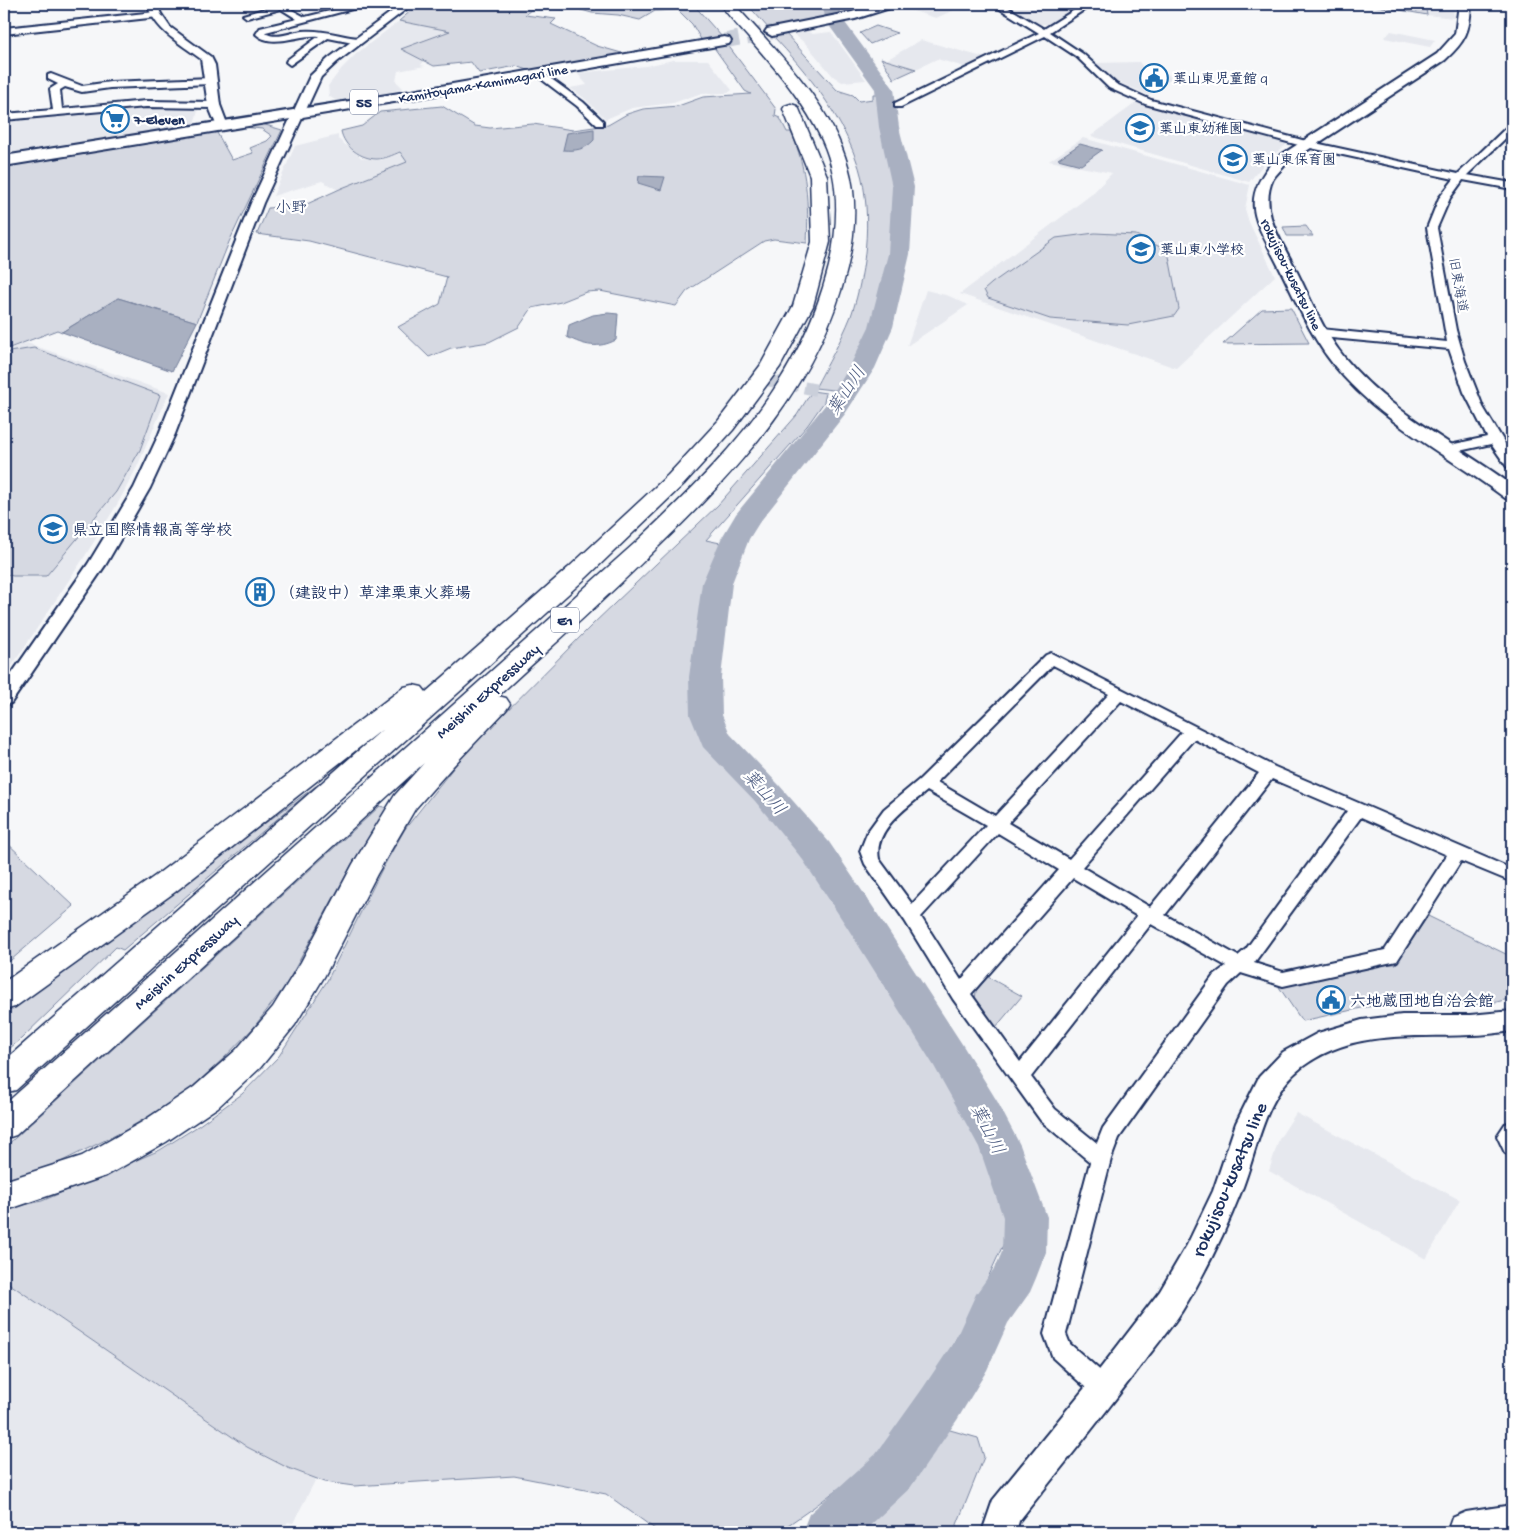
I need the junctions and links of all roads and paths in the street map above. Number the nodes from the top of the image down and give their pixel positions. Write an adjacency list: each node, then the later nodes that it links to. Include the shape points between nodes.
1 (408, 4): 18 (street)
2 (708, 4): 43 (highway, Meishin Expressway / E1, via 768,76 807,139 822,192 823,228 816,266 780,352 753,393 718,436)
3 (728, 4): 42 (highway, Meishin Expressway / E1, via 782,66 828,138 845,192 845,228 839,267 826,312 805,357 746,442)
4 (888, 4): 14 (main road, via 825,22)
5 (996, 4): 15 (street)
6 (1089, 4): 15 (street)
7 (1465, 4): 32 (main road, rokujisou-kusatsu line, via 1464,27 1452,48)
8 (360, 5): 10 (street); 12 (street)
9 (154, 9): 13 (street); 22 (street, via 161,25 206,57)
10 (371, 14)
11 (247, 15): 12 (street, via 282,6)
12 (303, 19): 16 (street, via 263,30 260,34 266,39 302,33)
13 (4, 31)
14 (772, 32)
15 (1043, 33): 25 (street); 32 (street, via 1075,52 1102,79 1135,97)
16 (326, 35): 18 (street); 19 (street)
17 (724, 40): 20 (main road, Kamitoyama-Kamimagari line / 55)
18 (358, 41): 27 (street, via 316,76)
19 (290, 62)
20 (539, 73): 27 (main road, Kamitoyama-Kamimagari line / 55); 29 (street)
21 (51, 77): 23 (street)
22 (211, 81): 23 (street, via 82,89); 24 (street)
23 (64, 84): 26 (street, via 55,89)
24 (214, 105): 26 (street, via 153,104); 30 (street)
25 (898, 105)
26 (58, 112): 28 (street)
27 (299, 113): 30 (main road, Kamitoyama-Kamimagari line / 55); 45 (street, via 257,203 167,434 142,488 97,564)
28 (4, 118)
29 (600, 123)
30 (222, 126): 33 (main road, Kamitoyama-Kamimagari line / 55)
31 (1512, 127): 34 (street, 旧東海道)
32 (1307, 145): 34 (street); 36 (main road, rokujisou-kusatsu line, via 1280,162 1266,179 1262,214 1279,254)
33 (4, 161)
34 (1459, 178): 35 (street); 37 (street, 旧東海道, via 1435,215 1432,228)
35 (1512, 186)
36 (1321, 333): 37 (street); 39 (main road, rokujisou-kusatsu line, via 1339,362 1369,392)
37 (1454, 346): 38 (street, 旧東海道, via 1472,398)
38 (1493, 440): 39 (street); 40 (street, 旧東海道)
39 (1450, 449): 41 (main road, rokujisou-kusatsu line)
40 (1512, 464)
41 (1512, 494)
42 (677, 518): 62 (highway, Meishin Expressway / E1); 66 (highway, via 442,759 405,802 363,872 313,969 284,1016 248,1059 206,1097 154,1132 94,1166)
43 (577, 573): 58 (highway, via 502,620 369,729 166,884); 61 (highway, Meishin Expressway / E1)
44 (1118, 694): 46 (street); 48 (street, via 1051,658); 50 (street)
45 (4, 699)
46 (1192, 731): 47 (street); 52 (street)
47 (1269, 771): 49 (street); 55 (street, via 1160,909)
48 (926, 783): 50 (street); 54 (street, via 890,813 876,831 869,850 871,860)
49 (1357, 810): 51 (street); 56 (street, via 1252,954)
50 (997, 824): 52 (street); 54 (street)
51 (1458, 852): 53 (street); 56 (street, via 1392,956 1283,979 1266,976)
52 (1071, 868): 55 (street); 57 (street)
53 (1512, 876)
54 (911, 916): 57 (street)
55 (1151, 916): 56 (street); 60 (street, via 1142,921)
56 (1239, 964): 65 (street, via 1220,980 1110,1134)
57 (960, 994): 60 (street)
58 (4, 998)
59 (1512, 1021): 67 (main road, rokujisou-kusatsu line, via 1362,1030 1327,1040 1292,1060 1269,1085 1250,1123 1226,1191 1171,1301)
60 (1020, 1076): 65 (street, via 1048,1115)
61 (4, 1080)
62 (4, 1125)
63 (1512, 1130): 64 (street, via 1508,1136)
64 (1512, 1147)
65 (1101, 1159): 67 (street, via 1055,1334 1060,1351)
66 (4, 1196)
67 (1104, 1389): 69 (main road, rokujisou-kusatsu line, via 1005,1512)
68 (1512, 1524): 70 (main road)
69 (999, 1532)
70 (1466, 1532)

